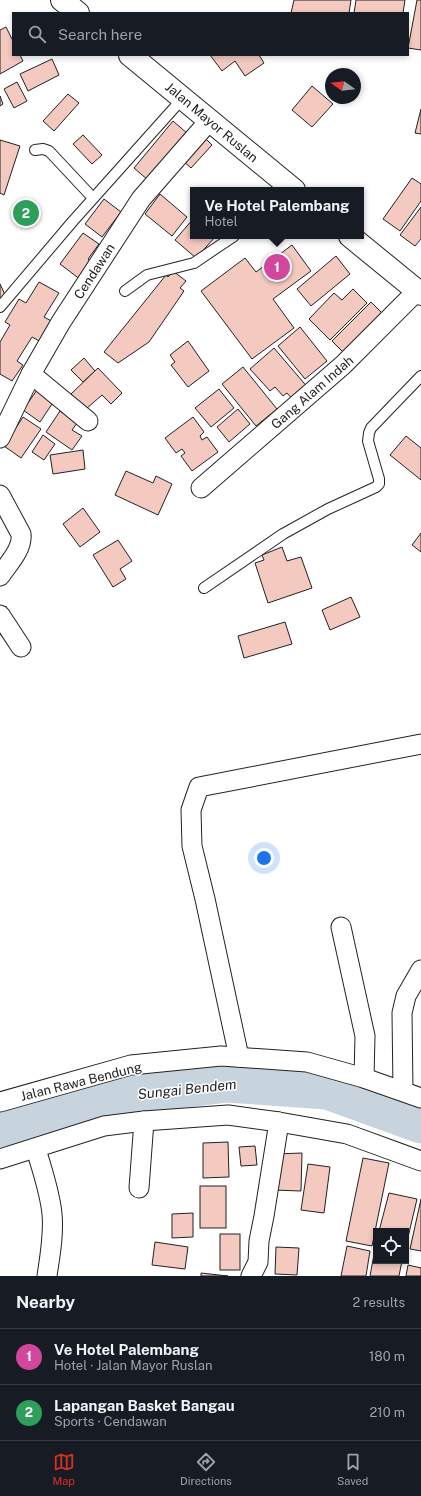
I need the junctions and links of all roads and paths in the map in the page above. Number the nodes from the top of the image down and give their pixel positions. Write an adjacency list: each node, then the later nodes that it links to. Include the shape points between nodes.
1 (62, 0): 2 (street)
2 (77, 12)
3 (131, 56): 4 (street, Jalan Mayor Ruslan)
4 (183, 98): 5 (street, Jalan Mayor Ruslan); 8 (lane)
5 (210, 120): 7 (street, Jalan Mayor Ruslan); 14 (street, Cendawan, via 141,199 61,322)
6 (35, 150): 8 (lane, via 49,150)
7 (284, 185)
8 (93, 198): 13 (lane)
9 (230, 239): 11 (lane, via 194,263 147,275)
10 (354, 239): 12 (street)
11 (125, 291)
12 (419, 293): 18 (street, Gang Alam Indah, via 343,365)
13 (0, 306)
14 (31, 374): 16 (street); 17 (street, Cendawan)
15 (421, 376): 21 (lane, via 371,428 368,441 379,479 376,487 328,509 283,534)
16 (88, 422)
17 (0, 438)
18 (202, 488)
19 (0, 495): 20 (street, via 22,538 20,546)
20 (0, 576)
21 (204, 588)
22 (0, 615): 23 (street)
23 (21, 647)
24 (421, 744): 27 (street, via 199,787 191,810 192,846)
25 (341, 927): 28 (street, via 365,1036)
26 (421, 970): 29 (street, via 406,996 402,1013)
27 (239, 1058): 28 (street, Jalan Rawa Bendung, via 307,1062); 31 (street, Jalan Rawa Bendung, via 221,1056 131,1065)
28 (364, 1078): 29 (street, Jalan Rawa Bendung)
29 (403, 1091): 30 (street, Jalan Rawa Bendung)
30 (421, 1098)
31 (0, 1102)
32 (144, 1121): 33 (street, via 228,1115); 34 (street, via 104,1126); 37 (street)
33 (279, 1122): 36 (street, via 347,1134); 39 (street, via 259,1241 258,1262)
34 (36, 1149): 35 (street); 38 (street, via 52,1216)
35 (0, 1159)
36 (421, 1161)
37 (140, 1188)
38 (47, 1276)
39 (252, 1276)

